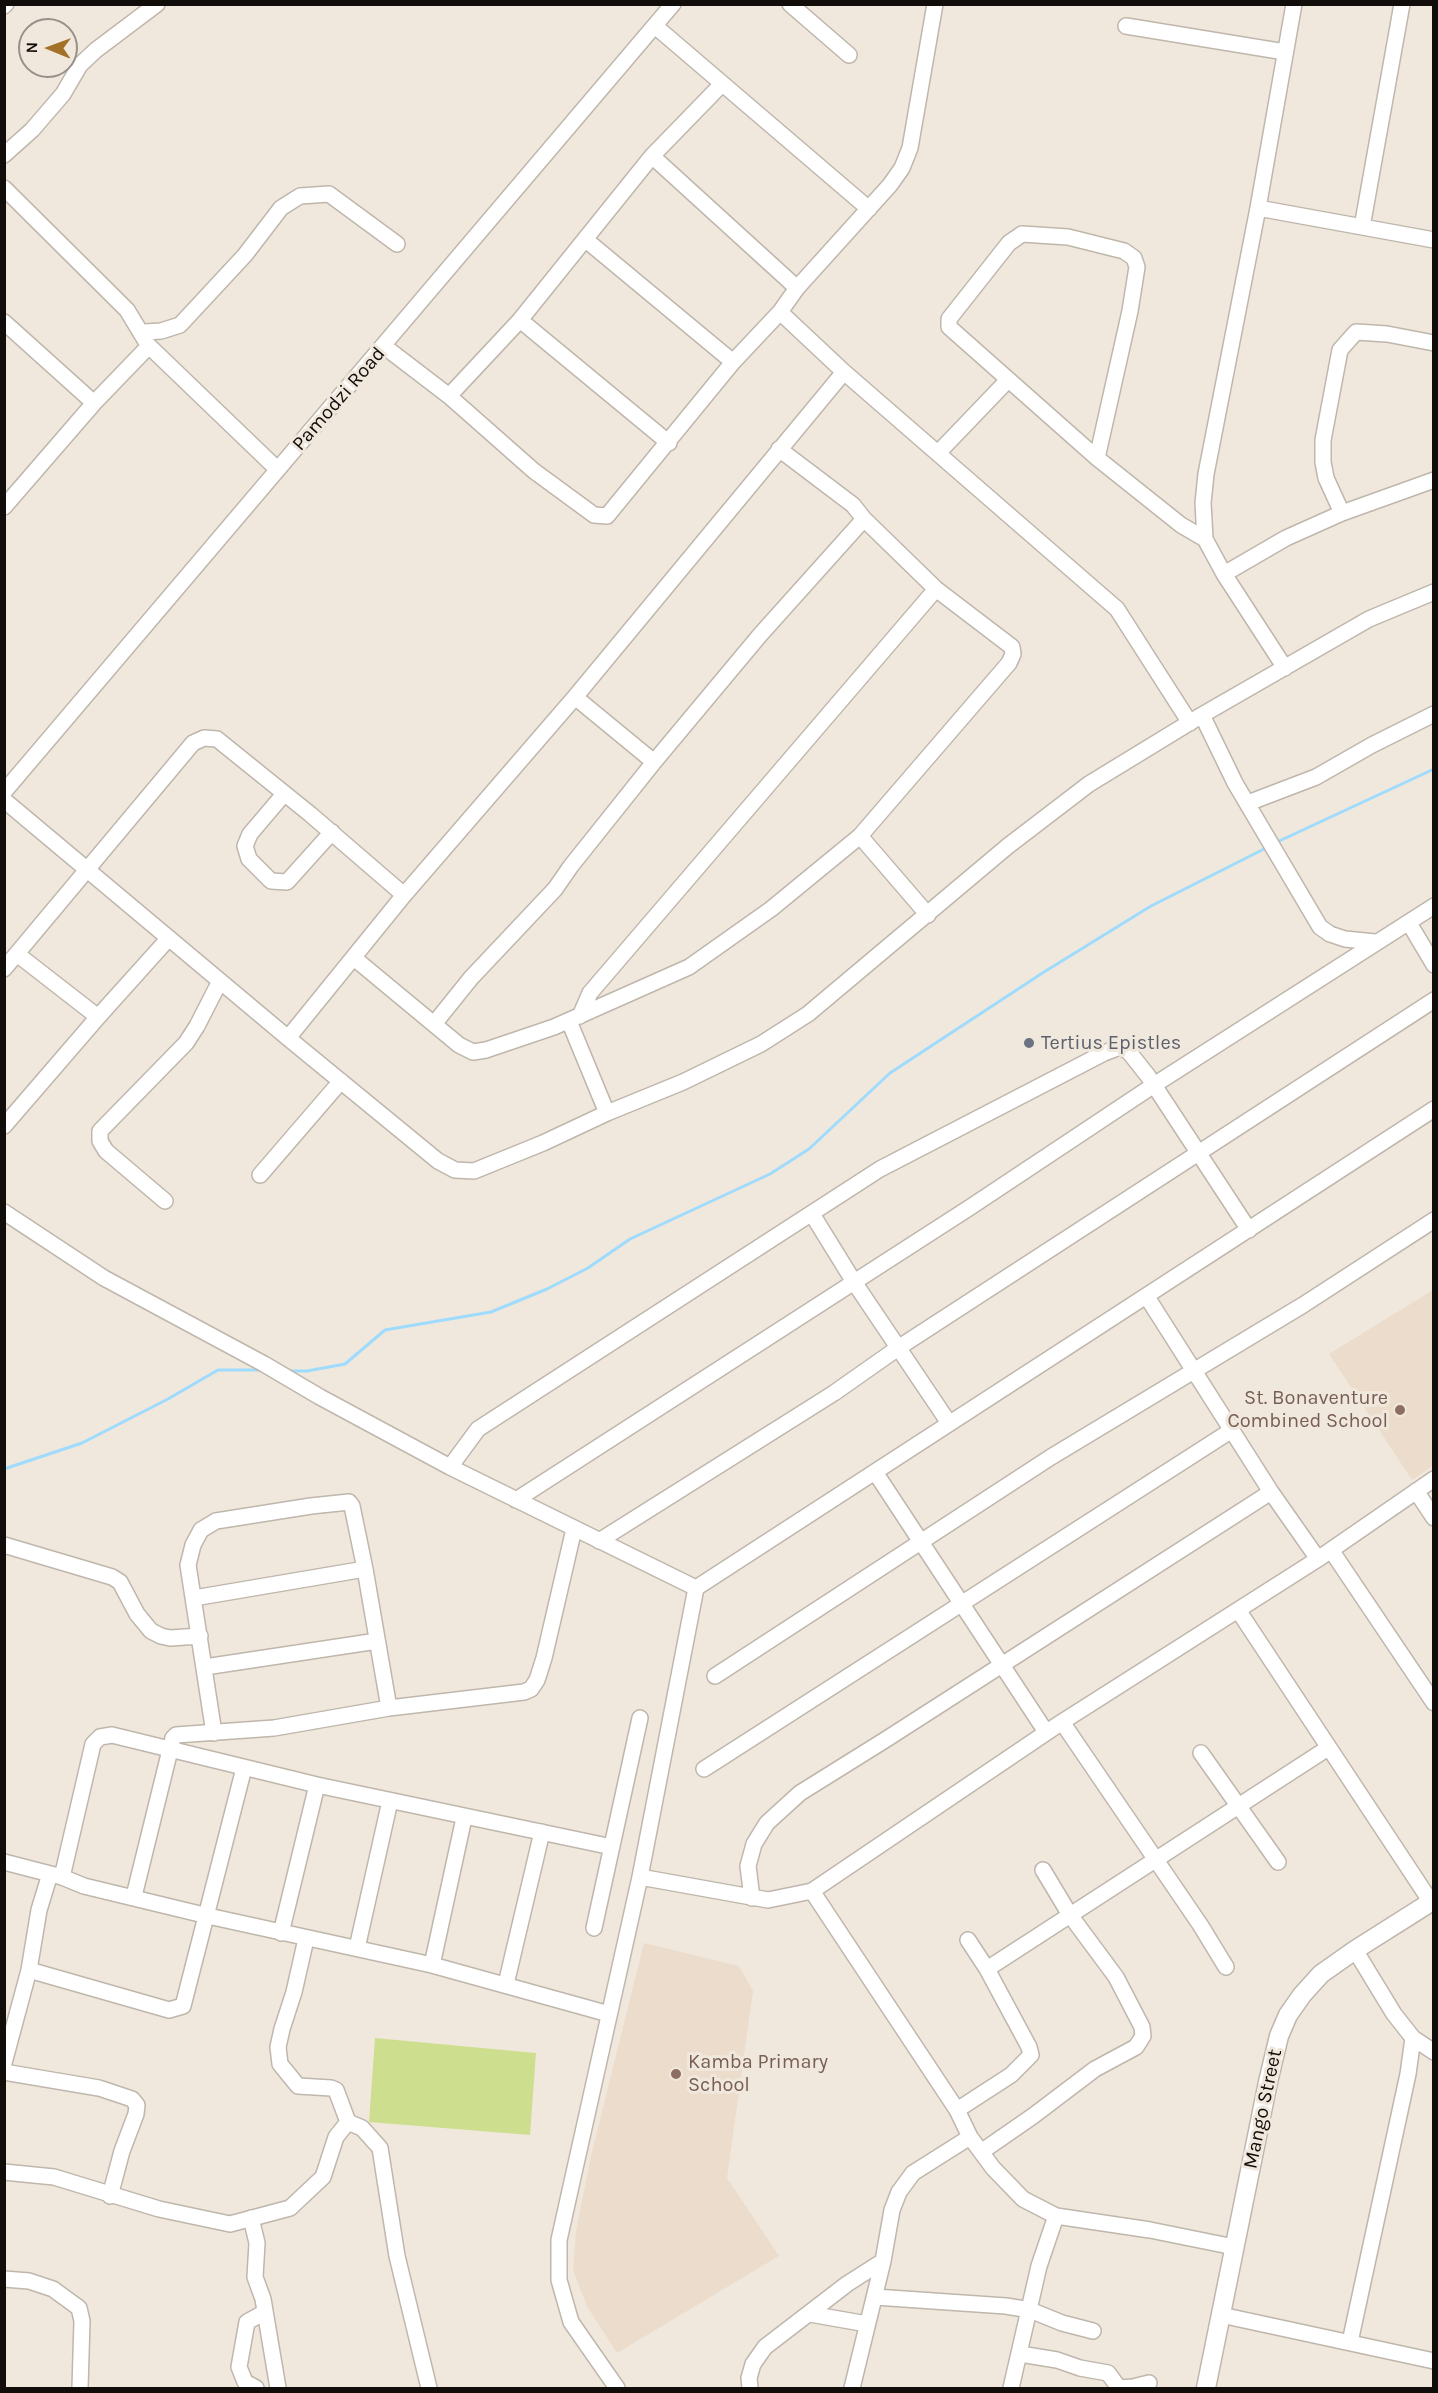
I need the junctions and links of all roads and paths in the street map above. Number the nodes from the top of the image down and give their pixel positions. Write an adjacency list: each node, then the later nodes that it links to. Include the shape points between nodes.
1 (157, 4): 12 (street, via 80,65 63,94)
2 (673, 4): 7 (street, Pamodzi Road)
3 (790, 4): 10 (street)
4 (935, 4): 16 (street, via 910,148 902,168)
5 (1294, 4): 9 (street)
6 (1402, 4): 17 (street)
7 (655, 26): 11 (street); 27 (street, Pamodzi Road)
8 (1126, 26): 9 (street)
9 (1285, 52): 15 (street)
10 (849, 55)
11 (722, 84): 13 (street); 16 (street)
12 (4, 155)
13 (652, 156): 18 (street); 21 (street)
14 (4, 188): 25 (street, via 127,310)
15 (1258, 208): 17 (street); 42 (street, via 1206,474)
16 (869, 209): 21 (street)
17 (1362, 227): 19 (street)
18 (586, 240): 23 (street); 28 (street)
19 (1434, 240)
20 (397, 244): 25 (street, via 329,194 300,196 281,208 245,255 180,326)
21 (797, 288): 22 (street)
22 (780, 312): 28 (street); 29 (street)
23 (520, 320): 31 (street); 33 (street)
24 (4, 322): 32 (street)
25 (147, 339): 32 (street); 37 (street)
26 (1434, 343): 40 (street, via 1356,332 1340,350 1323,440 1323,462)
27 (385, 347): 31 (street); 37 (street, Pamodzi Road)
28 (733, 362): 33 (street)
29 (844, 372): 34 (street); 35 (street)
30 (1008, 380): 35 (street); 36 (street); 36 (street, via 949,327 949,320 1009,243 1022,234 1068,237 1124,251 1134,258 1137,267 1130,311)
31 (449, 396): 33 (street, via 534,471 594,515 607,516)
32 (94, 403): 39 (street)
33 (669, 442)
34 (779, 449): 41 (street, via 853,505); 47 (street)
35 (938, 453): 49 (street, via 1117,609)
36 (1097, 459): 42 (street, via 1181,525)
37 (277, 470): 51 (street, Pamodzi Road)
38 (1434, 480): 40 (street)
39 (4, 507)
40 (1342, 513): 43 (street, via 1286,538)
41 (864, 519): 44 (street); 50 (street)
42 (1205, 539): 43 (street)
43 (1224, 574): 46 (street)
44 (936, 589): 56 (street, via 1012,647 1013,654); 71 (street, via 590,993)
45 (1434, 592): 46 (street, via 1369,619)
46 (1285, 668): 49 (street)
47 (575, 697): 50 (street); 58 (street)
48 (1434, 714): 54 (street, via 1316,777)
49 (1196, 719): 54 (street); 60 (street, via 1089,784 1008,846)
50 (654, 762): 72 (street, via 555,889 471,978)
51 (4, 792)
52 (284, 794): 55 (street); 55 (street, via 250,834 245,846 249,859 271,881 287,882); 57 (street, via 217,739 204,738 193,743)
53 (4, 800): 57 (street)
54 (1248, 803): 63 (street, via 1320,927 1345,939)
55 (332, 832): 58 (street)
56 (860, 836): 60 (street); 71 (street, via 771,909 689,967)
57 (89, 870): 62 (street); 64 (street)
58 (404, 895): 65 (street)
59 (1434, 906): 61 (street)
60 (928, 915): 77 (street, via 807,1014 761,1044)
61 (1409, 923): 63 (street); 66 (street)
62 (170, 938): 68 (street); 70 (street)
63 (1375, 942): 75 (street)
64 (17, 954): 67 (street); 70 (street)
65 (354, 958): 72 (street); 73 (street)
66 (1434, 965)
67 (4, 969)
68 (220, 981): 73 (street); 81 (street, via 186,1043 100,1131 106,1151)
69 (1434, 1000): 79 (street)
70 (98, 1017): 78 (street)
71 (574, 1018): 72 (street, via 473,1052); 77 (street)
72 (434, 1024)
73 (288, 1038): 74 (street)
74 (341, 1082): 77 (street, via 438,1161 455,1170 474,1170); 80 (street)
75 (1154, 1085): 79 (street); 83 (street, via 1129,1052 1120,1047 880,1169); 86 (street)
76 (1434, 1109): 85 (street)
77 (607, 1113)
78 (4, 1126)
79 (1200, 1153): 85 (street); 88 (street)
80 (260, 1175)
81 (165, 1201)
82 (4, 1212): 92 (street, via 104,1278)
83 (813, 1214): 86 (street); 92 (street, via 478,1429)
84 (1434, 1220): 89 (street)
85 (1250, 1230): 87 (street)
86 (855, 1282): 88 (street); 97 (street)
87 (1147, 1297): 89 (street); 90 (street)
88 (898, 1348): 90 (street); 100 (street, via 834,1393)
89 (1193, 1371): 91 (street); 101 (street, via 1050,1457)
90 (949, 1423): 93 (street)
91 (1232, 1430): 96 (street); 107 (street)
92 (450, 1467): 97 (street)
93 (875, 1472): 101 (street); 105 (street)
94 (1434, 1479): 95 (street)
95 (1416, 1491): 98 (street); 103 (street)
96 (1271, 1492): 103 (street); 111 (street)
97 (516, 1500): 99 (street)
98 (1434, 1518)
99 (574, 1528): 100 (street); 115 (street, via 544,1658 531,1689)
100 (599, 1541): 105 (street)
101 (921, 1542): 107 (street); 113 (street)
102 (4, 1545): 109 (street, via 111,1576 120,1582 151,1631 170,1638)
103 (1325, 1554): 108 (street); 114 (street)
104 (365, 1569): 106 (street); 106 (street, via 349,1502 216,1521 201,1530 193,1545 188,1565); 110 (street)
105 (696, 1588): 136 (street)
106 (194, 1598): 109 (street)
107 (962, 1604): 111 (street); 124 (street)
108 (1238, 1610): 117 (street); 120 (street)
109 (200, 1636): 112 (street)
110 (377, 1641): 112 (street); 115 (street)
111 (1002, 1664): 119 (street); 139 (street, via 800,1793 767,1823 754,1844 748,1866)
112 (205, 1667): 118 (street)
113 (715, 1676)
114 (1434, 1703)
115 (389, 1708): 118 (street, via 274,1728)
116 (640, 1718): 130 (street)
117 (1062, 1722): 119 (street); 131 (street)
118 (214, 1732): 121 (street, via 176,1735)
119 (1046, 1732): 137 (street)
120 (1328, 1748): 127 (street); 140 (street)
121 (172, 1749): 123 (street); 135 (street, via 112,1735 100,1737 93,1744); 138 (street)
122 (1201, 1753): 127 (street)
123 (244, 1768): 125 (street); 142 (street)
124 (704, 1769)
125 (317, 1785): 126 (street); 144 (street)
126 (390, 1801): 128 (street); 147 (street)
127 (1238, 1807): 131 (street); 132 (street)
128 (464, 1818): 129 (street); 149 (street)
129 (542, 1832): 130 (street); 153 (street)
130 (612, 1847): 143 (street)
131 (1155, 1859): 141 (street); 150 (street)
132 (1278, 1862)
133 (4, 1863): 135 (street)
134 (1043, 1870): 141 (street)
135 (56, 1875): 138 (street, via 84,1886); 152 (street, via 39,1910)
136 (640, 1877): 139 (street); 154 (street)
137 (812, 1890): 139 (street, via 768,1900); 159 (street)
138 (134, 1896): 142 (street)
139 (752, 1898)
140 (1432, 1901): 148 (main road, Mango Street)
141 (1070, 1915): 151 (street); 162 (street, via 1116,1977 1143,2036 1136,2047 1095,2069)
142 (208, 1916): 144 (street); 152 (street, via 183,2006 176,2010)
143 (594, 1928)
144 (281, 1933): 145 (street)
145 (306, 1939): 147 (street); 160 (street, via 278,2047 280,2064 298,2086 336,2090)
146 (968, 1940): 151 (street)
147 (357, 1948): 149 (street)
148 (1355, 1950): 155 (street); 167 (main road, Mango Street, via 1321,1974 1302,1995 1279,2036)
149 (432, 1965): 153 (street)
150 (1226, 1967)
151 (987, 1969): 159 (street, via 1031,2055 1011,2075)
152 (29, 1970): 157 (street)
153 (506, 1984): 154 (street)
154 (609, 2014): 186 (street, via 559,2240 559,2280 571,2322)
155 (1413, 2038): 156 (street); 177 (street)
156 (1434, 2052)
157 (4, 2063)
158 (4, 2072): 164 (street, via 99,2088 132,2099 137,2105 136,2114)
159 (957, 2110): 161 (street)
160 (348, 2122): 166 (street, via 336,2138 323,2177 312,2188 290,2208); 185 (street, via 362,2128 380,2148 397,2256)
161 (970, 2137): 162 (street); 168 (street, via 913,2173 899,2192)
162 (981, 2152): 165 (street, via 1023,2199)
163 (4, 2172): 164 (street, via 54,2177)
164 (110, 2196): 166 (street, via 230,2224)
165 (1056, 2216): 167 (street); 171 (street, via 1039,2266)
166 (251, 2218): 172 (street, via 257,2243 255,2277)
167 (1234, 2247): 174 (main road, Mango Street)
168 (883, 2260): 170 (street); 173 (street)
169 (4, 2279): 181 (street, via 29,2280 53,2289 79,2308)
170 (874, 2297): 171 (street); 175 (street)
171 (1030, 2310): 176 (street); 178 (street)
172 (265, 2312): 182 (street, via 247,2322 239,2367 244,2382); 183 (street)
173 (810, 2314): 175 (street); 187 (street, via 765,2347 753,2364)
174 (1221, 2315): 177 (street); 190 (main road, Mango Street)
175 (867, 2324): 188 (street)
176 (1093, 2331)
177 (1350, 2342): 179 (street)
178 (1020, 2354): 180 (street, via 1108,2373 1119,2388); 189 (street)
179 (1434, 2361)
180 (1149, 2383)
181 (80, 2388)
182 (256, 2388)
183 (278, 2388): 184 (street)
184 (292, 2388)
185 (429, 2388)
186 (616, 2388)
187 (750, 2388)
188 (852, 2388)
189 (1011, 2388)
190 (1206, 2388)

